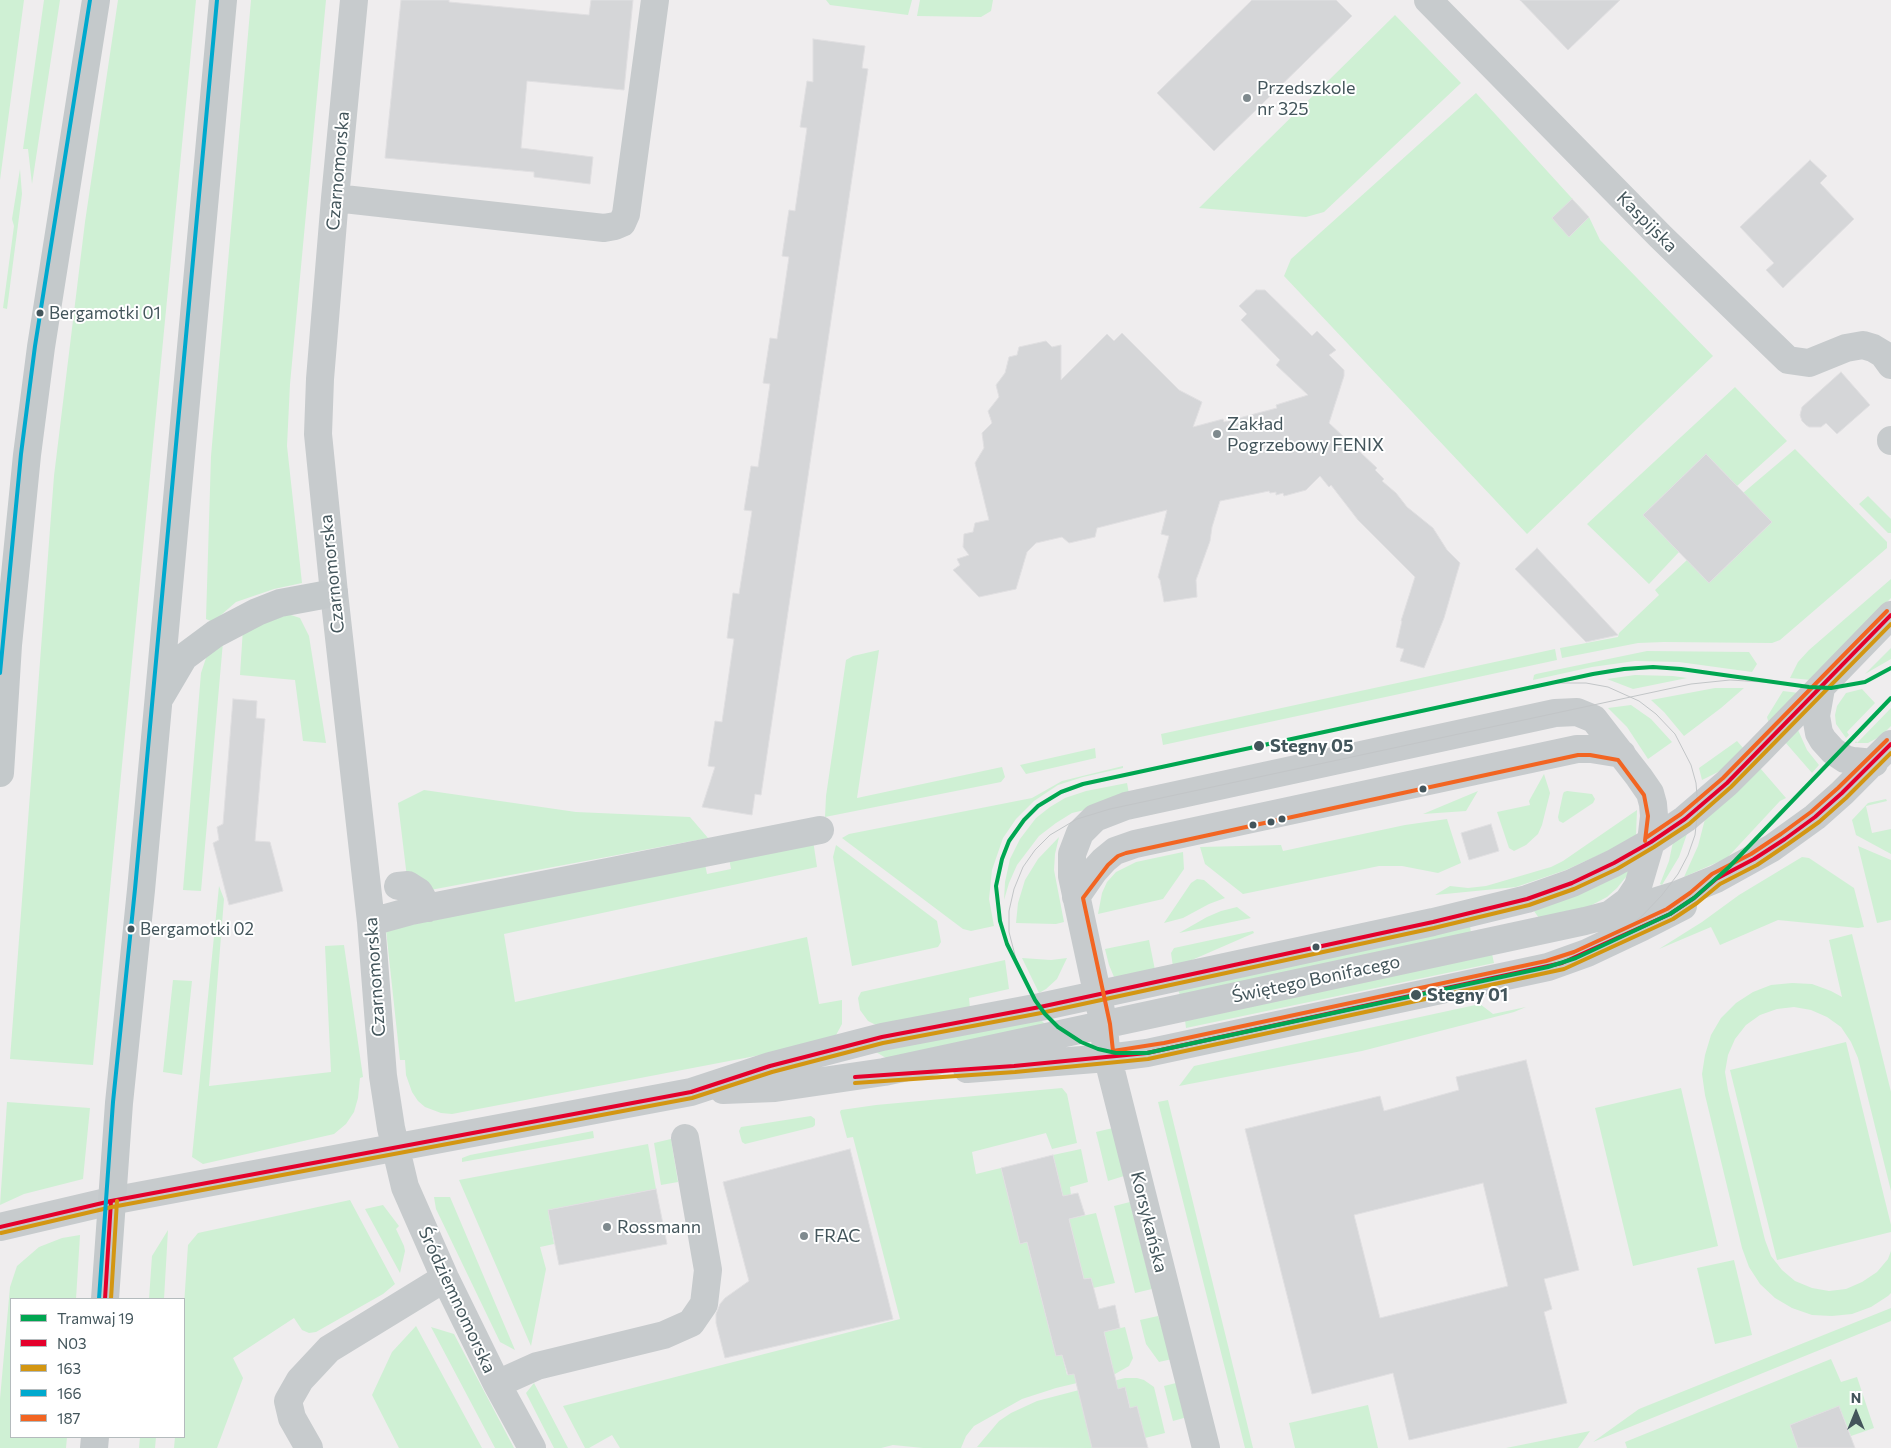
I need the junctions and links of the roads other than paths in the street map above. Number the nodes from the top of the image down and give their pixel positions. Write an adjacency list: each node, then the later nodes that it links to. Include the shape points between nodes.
1 (96, 0): 14 (main road, via 27,455 8,645)
2 (223, 0): 11 (main road)
3 (354, 0): 6 (street, Czarnomorska)
4 (655, 0): 6 (street, via 626,214 622,223 604,228)
5 (1428, 0): 7 (street, Kaspijska, via 1641,217 1788,360 1808,363 1863,345 1883,354)
6 (335, 198): 8 (street, Czarnomorska, via 318,434)
7 (1891, 365)
8 (334, 594): 11 (main road, via 280,603 215,634 184,657); 22 (street, Czarnomorska)
9 (1891, 615): 10 (street, Świętego Bonifacego)
10 (1821, 688): 12 (street, via 1816,716 1819,733 1827,747 1853,761); 16 (street, Świętego Bonifacego, via 1727,783 1685,819)
11 (158, 702): 30 (main road)
12 (1882, 753): 17 (street, Świętego Bonifacego, via 1842,793 1796,831 1754,859)
13 (1622, 754): 16 (street, Korsykańska, via 1650,793 1654,816); 19 (street, via 1577,749 1135,844 1115,851 1104,860); 19 (street, Korsykańska, via 1594,719 1577,712 1554,713 1126,806 1095,818 1075,842 1072,876)
14 (0, 773)
15 (820, 830): 20 (street)
16 (1651, 842): 21 (street, Korsykańska, via 1634,893); 23 (street, Świętego Bonifacego, via 1572,883 1510,904)
17 (1716, 878): 21 (street, Świętego Bonifacego, via 1679,894); 25 (street, via 1670,914 1562,963 1166,1049)
18 (398, 886): 20 (street, via 408,885 419,892)
19 (1076, 897): 23 (street, Korsykańska)
20 (428, 908): 22 (street)
21 (1608, 916): 24 (street, Świętego Bonifacego)
22 (371, 922): 29 (street, Czarnomorska, via 380,1053)
23 (1097, 995): 24 (street, Korsykańska); 27 (street, Świętego Bonifacego, via 857,1043 770,1066)
24 (1104, 1026): 25 (street, Korsykańska); 26 (street, Świętego Bonifacego)
25 (1108, 1058): 26 (street); 37 (street, Korsykańska)
26 (863, 1076): 27 (street, Świętego Bonifacego, via 775,1088)
27 (691, 1092): 29 (street, Świętego Bonifacego)
28 (685, 1138): 34 (street, via 708,1270 704,1304 691,1323 664,1335 537,1366)
29 (395, 1147): 30 (street, Świętego Bonifacego); 32 (street, Śródziemnomorska, via 405,1187)
30 (111, 1201): 31 (street, Świętego Bonifacego); 33 (main road)
31 (0, 1227)
32 (445, 1278): 34 (street, Śródziemnomorska); 35 (street, via 329,1349 300,1380 288,1400 292,1418)
33 (105, 1298)
34 (497, 1384): 36 (street, Śródziemnomorska)
35 (308, 1448)
36 (532, 1448)
37 (1206, 1448)

